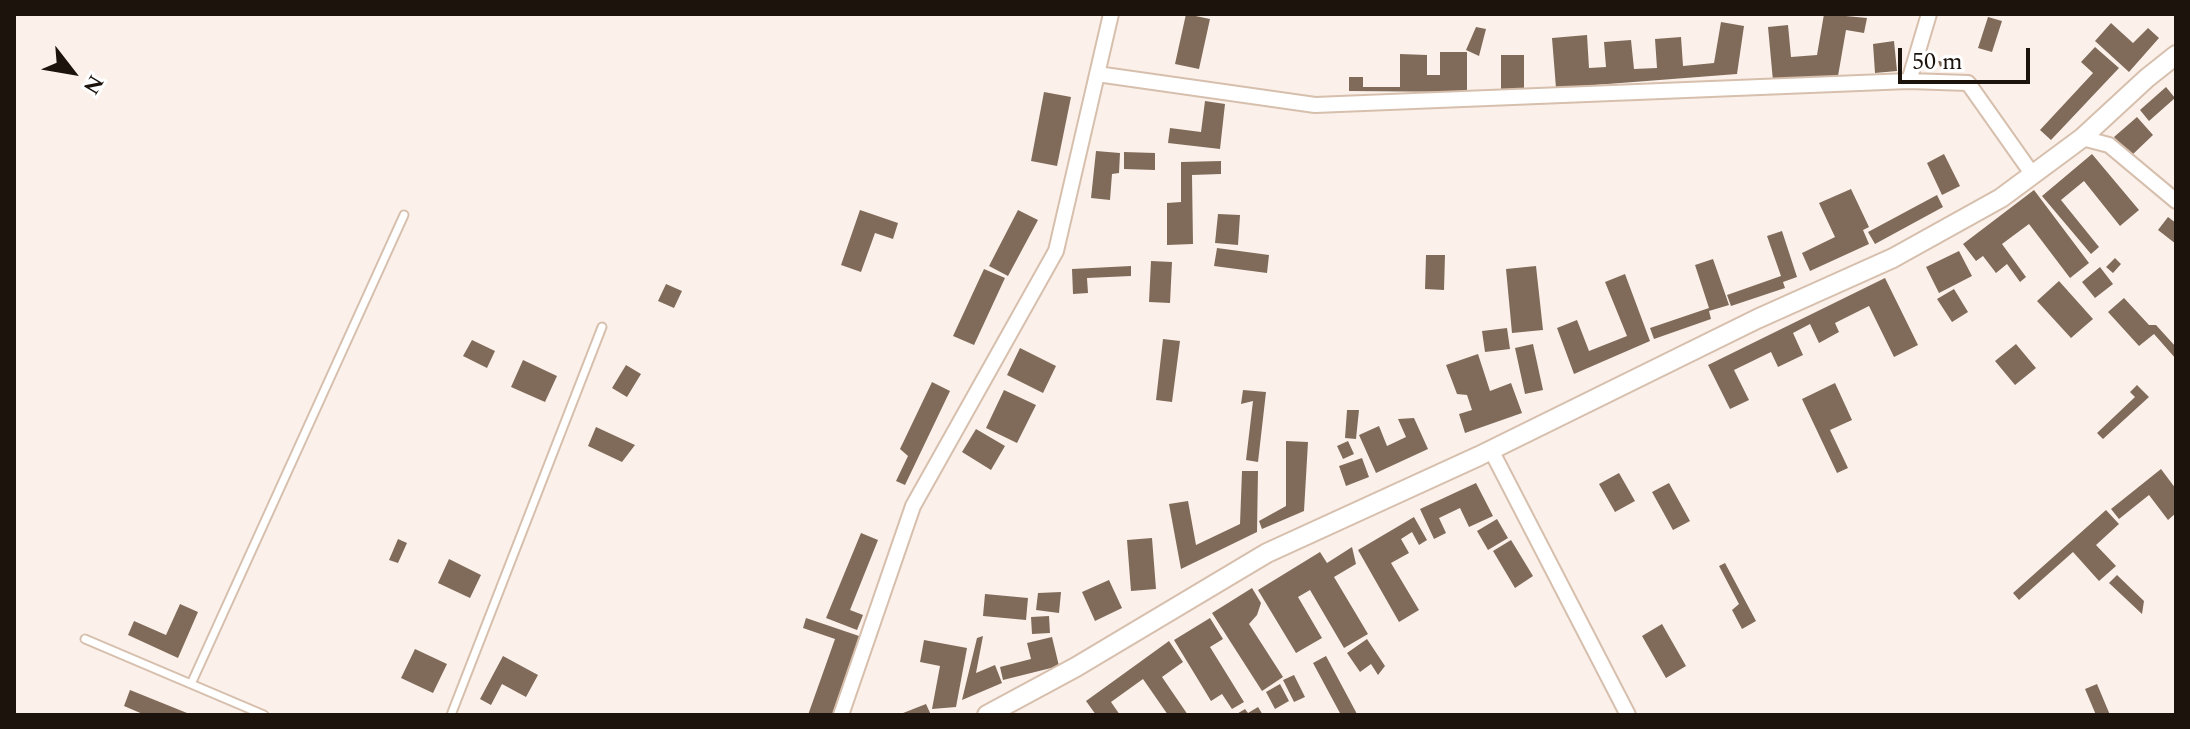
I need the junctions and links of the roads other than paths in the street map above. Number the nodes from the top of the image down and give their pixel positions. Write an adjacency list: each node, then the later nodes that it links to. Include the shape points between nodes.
1 (1111, 14): 4 (street)
2 (1929, 14): 5 (street)
3 (2176, 55): 6 (street)
4 (1097, 74): 5 (street, via 1315,105); 16 (street, via 1056,251 913,506)
5 (1909, 81): 7 (street, via 1968,83)
6 (2082, 138): 7 (street); 8 (street, via 2109,145)
7 (2033, 175): 11 (street, via 1893,258)
8 (2176, 201)
9 (404, 215): 13 (lane)
10 (602, 327): 15 (lane)
11 (1491, 450): 17 (street, via 1267,553); 18 (street)
12 (85, 639): 13 (lane)
13 (191, 684): 14 (lane)
14 (264, 715)
15 (451, 715)
16 (841, 715)
17 (987, 715)
18 (1628, 715)

